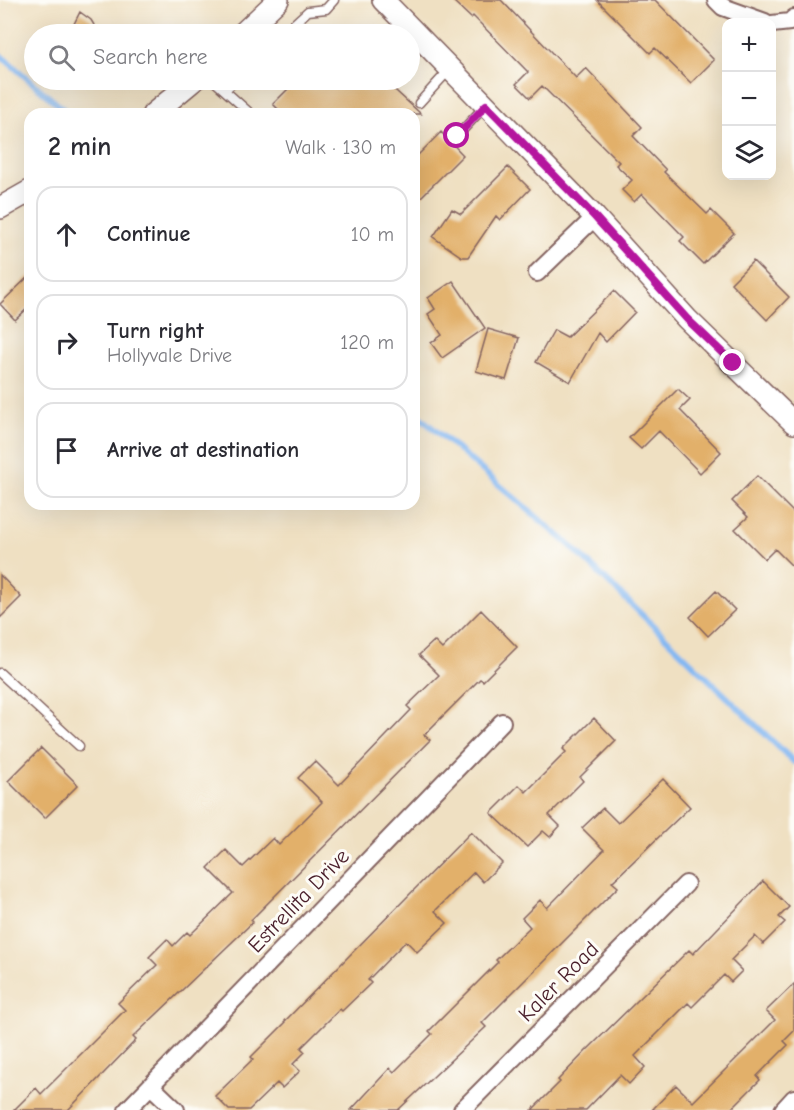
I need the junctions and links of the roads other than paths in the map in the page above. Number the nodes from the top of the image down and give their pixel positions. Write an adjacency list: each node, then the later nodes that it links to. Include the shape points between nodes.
1 (278, 0): 8 (street)
2 (334, 0): 9 (lane, via 326,9 308,10)
3 (383, 0): 10 (street)
4 (716, 0): 5 (street, via 723,7)
5 (754, 18)
6 (794, 18): 7 (street)
7 (776, 23)
8 (253, 24)
9 (293, 24)
10 (401, 24)
11 (420, 44): 12 (street)
12 (450, 68): 15 (lane); 16 (street)
13 (182, 90): 17 (street)
14 (225, 90): 18 (lane)
15 (419, 103)
16 (486, 105): 19 (lane); 22 (street)
17 (160, 108)
18 (244, 108)
19 (457, 136)
20 (24, 194): 21 (street)
21 (0, 208)
22 (595, 217): 23 (street); 24 (street, via 687,319)
23 (537, 273)
24 (794, 423)
25 (0, 673): 27 (lane)
26 (502, 722): 29 (street, Estrellita Drive)
27 (79, 746)
28 (686, 884): 33 (street, Kaler Road)
29 (151, 1086): 31 (street, Estrellita Drive); 32 (street)
30 (794, 1098): 34 (street)
31 (128, 1110)
32 (176, 1110)
33 (462, 1110)
34 (783, 1110)

